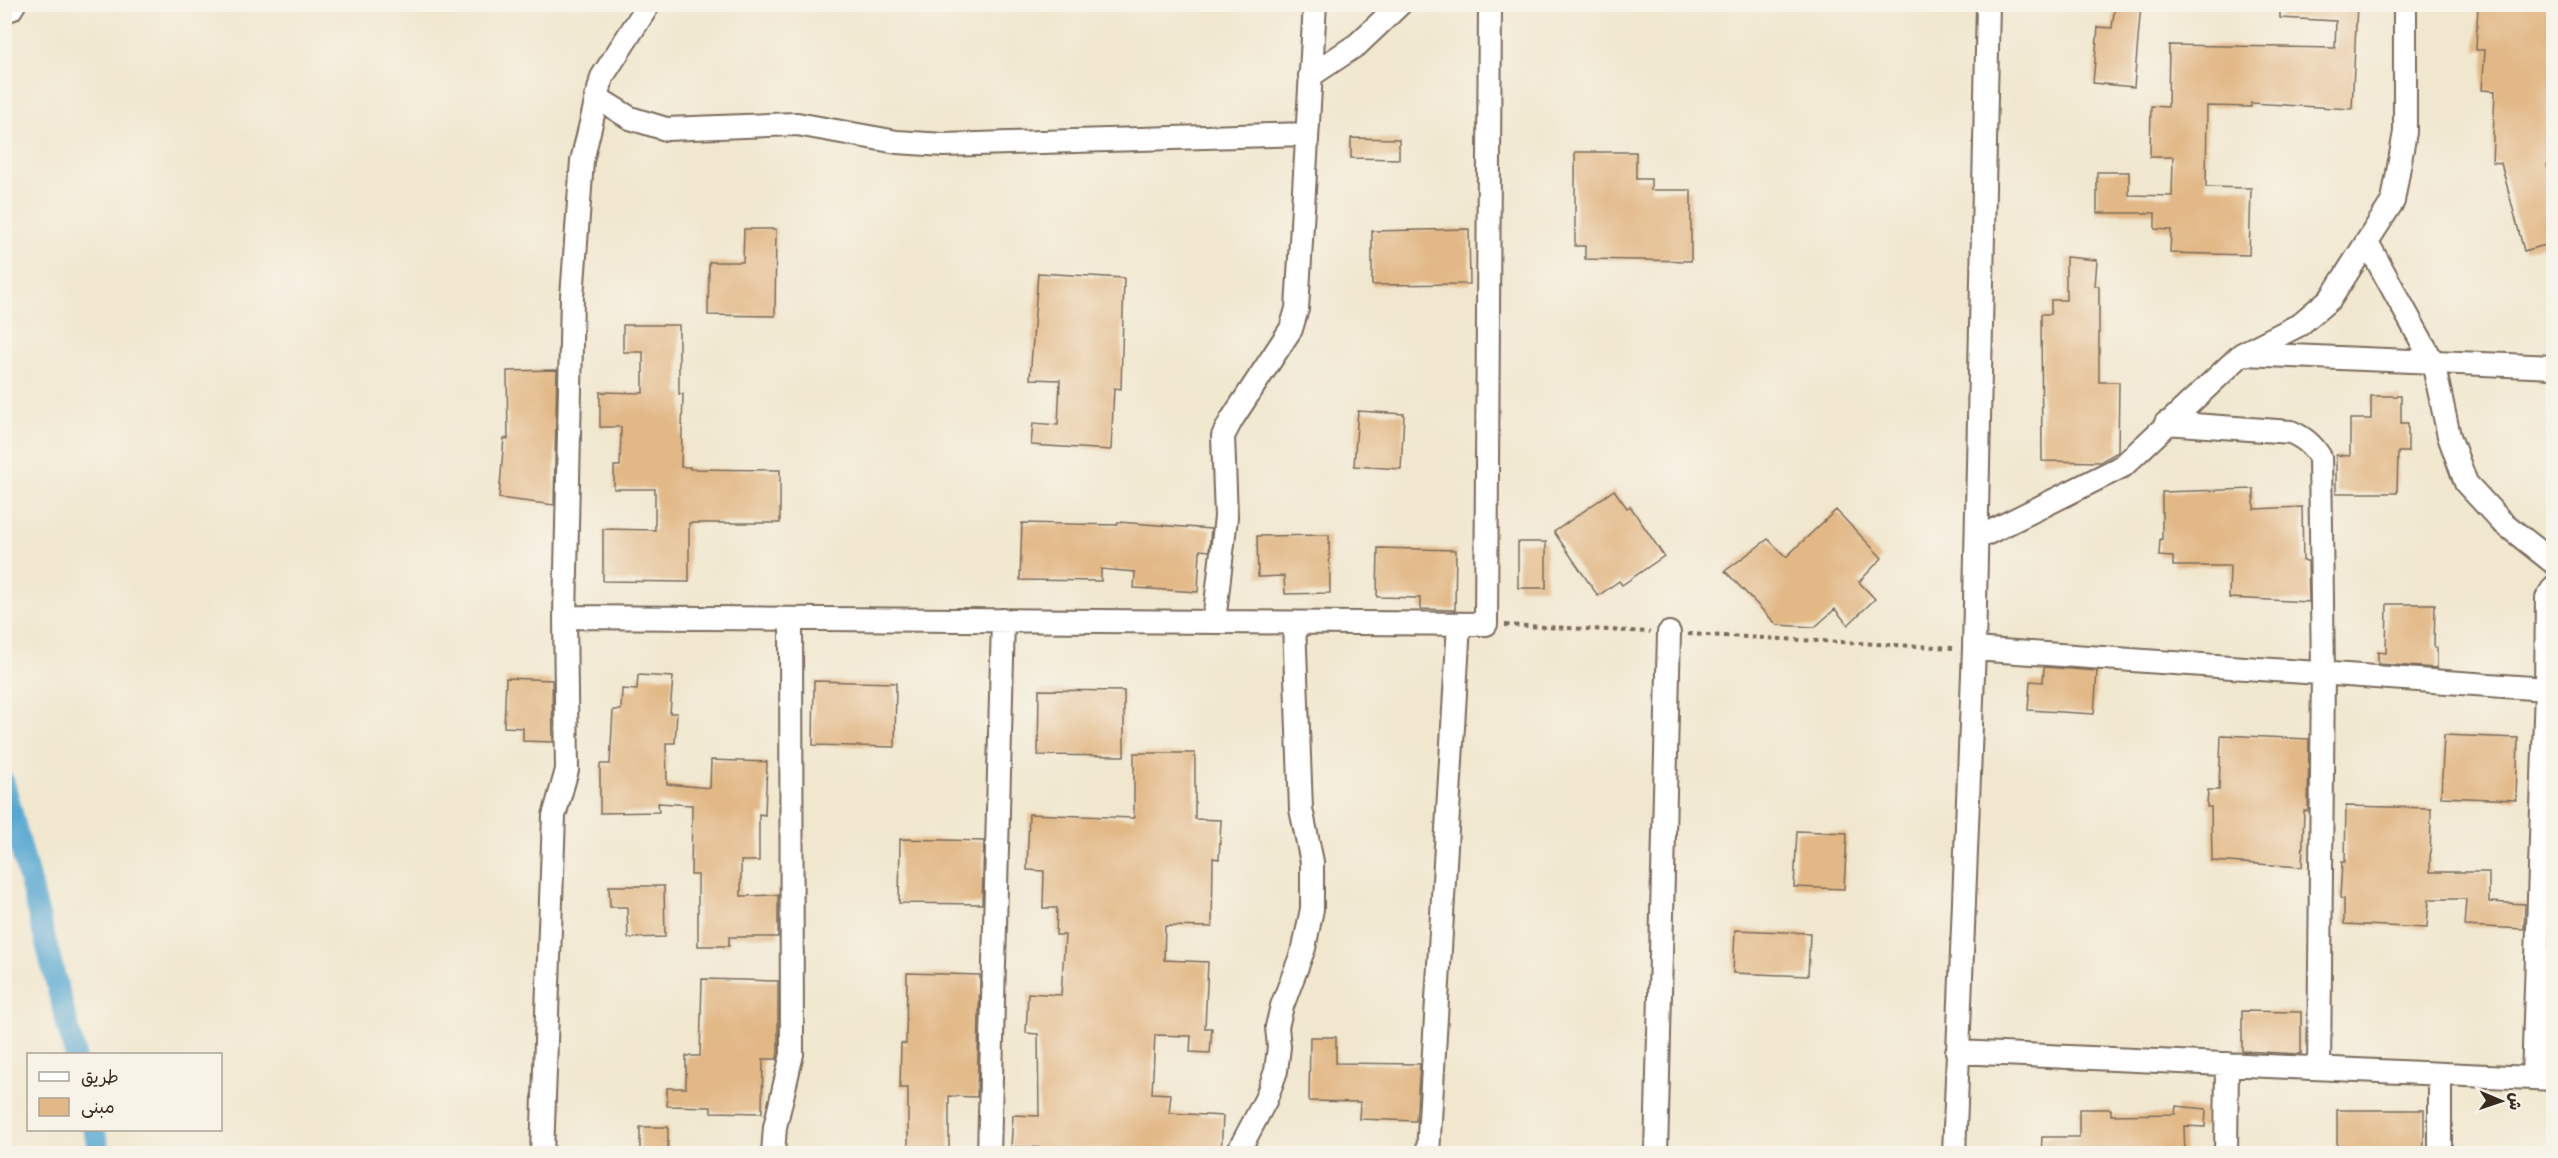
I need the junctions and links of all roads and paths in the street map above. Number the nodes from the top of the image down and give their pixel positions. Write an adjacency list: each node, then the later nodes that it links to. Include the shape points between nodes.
1 (14, 4): 8 (street)
2 (649, 4): 10 (street, via 602,77)
3 (1315, 4): 9 (street)
4 (1400, 4): 9 (street, via 1358,44)
5 (1490, 4): 26 (street)
6 (1988, 4): 17 (street)
7 (2404, 4): 12 (street, via 2405,132 2393,201)
8 (4, 11)
9 (1310, 76): 11 (street)
10 (596, 97): 11 (street, via 630,118 666,129 797,124 887,141 944,145); 20 (street, via 582,161 575,226)
11 (1306, 134): 23 (street, via 1297,309 1292,329 1223,436 1226,517)
12 (2367, 242): 13 (street, via 2331,298 2299,325); 14 (street)
13 (2242, 354): 14 (street); 16 (street)
14 (2433, 362): 15 (street); 18 (street, via 2450,436 2466,483 2501,521)
15 (2553, 367)
16 (2166, 423): 17 (street, via 2123,466); 29 (street, via 2291,432 2314,447 2320,457)
17 (1977, 538): 28 (street)
18 (2553, 563)
19 (2553, 587): 30 (street, via 2547,598)
20 (565, 617): 21 (street); 36 (street, via 567,770 554,816)
21 (791, 619): 22 (street); 37 (street, via 792,1053 775,1127)
22 (1003, 621): 23 (street); 38 (street)
23 (1214, 622): 24 (street)
24 (1294, 622): 25 (street); 39 (street, via 1301,809 1312,862 1312,909 1304,948 1277,1027 1276,1071 1266,1100)
25 (1459, 624): 26 (street); 40 (street)
26 (1486, 624): 27 (path)
27 (1669, 633): 28 (path); 41 (street)
28 (1974, 649): 29 (street); 31 (street)
29 (2323, 673): 30 (street); 33 (street)
30 (2546, 689): 35 (street)
31 (1958, 1052): 32 (street); 42 (street)
32 (2227, 1064): 33 (street); 43 (street)
33 (2319, 1068): 34 (street)
34 (2440, 1074): 35 (street); 44 (street)
35 (2543, 1079)
36 (542, 1154)
37 (773, 1154)
38 (989, 1154)
39 (1237, 1154)
40 (1428, 1154)
41 (1656, 1154)
42 (1954, 1154)
43 (2226, 1154)
44 (2440, 1154)

